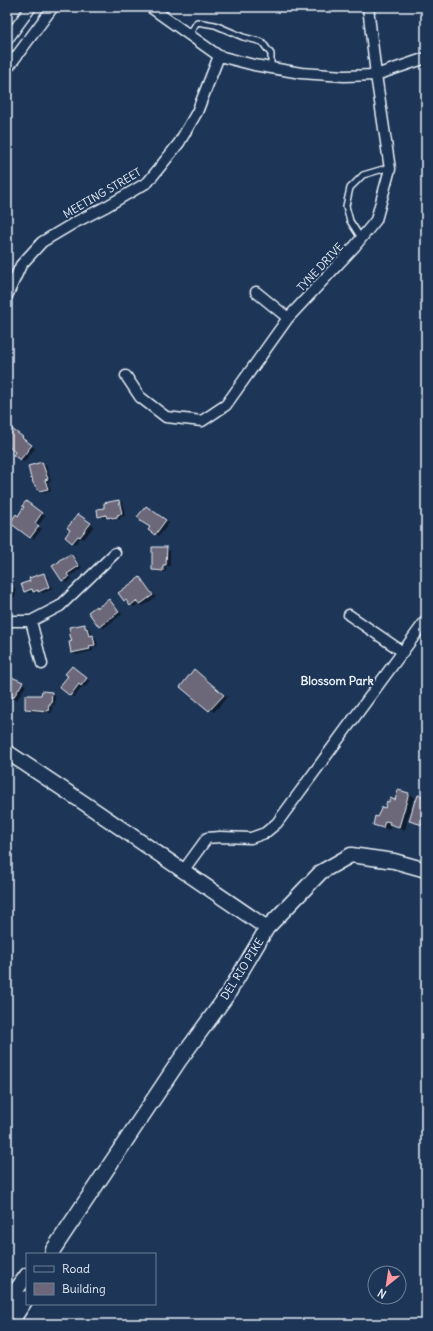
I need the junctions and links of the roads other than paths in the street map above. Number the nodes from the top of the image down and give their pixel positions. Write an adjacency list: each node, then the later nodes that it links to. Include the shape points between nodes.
1 (31, 7): 6 (street)
2 (53, 7): 10 (street)
3 (150, 7): 5 (street)
4 (368, 7): 11 (street, TYNE DRIVE)
5 (189, 35): 7 (street); 9 (lane, via 197,22 214,25 262,42 271,54)
6 (7, 40)
7 (219, 56): 9 (street); 15 (street, MEETING STREET, via 197,112 179,143 148,182 42,242 21,265)
8 (426, 58): 11 (street)
9 (271, 68): 11 (street, via 330,75)
10 (7, 69)
11 (376, 75): 12 (street, TYNE DRIVE)
12 (390, 167): 13 (street, TYNE DRIVE, via 376,220); 13 (lane, via 363,175 350,188 346,206 350,221)
13 (362, 238): 16 (street, TYNE DRIVE)
14 (256, 292): 16 (street)
15 (7, 296)
16 (288, 318): 17 (street, TYNE DRIVE, via 226,405 202,422 166,417 140,397)
17 (126, 376)
18 (115, 553): 22 (street, via 60,606)
19 (350, 615): 23 (street)
20 (7, 620): 22 (street)
21 (426, 620): 23 (street)
22 (31, 621): 24 (street)
23 (403, 652): 26 (street, via 277,823 265,833 251,838 207,838)
24 (42, 664)
25 (7, 752): 26 (street, DEL RIO PIKE)
26 (183, 870): 28 (street, DEL RIO PIKE)
27 (426, 870): 28 (street, via 394,861 351,855 321,872)
28 (267, 928): 29 (street, DEL RIO PIKE, via 228,994 179,1061)
29 (50, 1253)
30 (26, 1277): 32 (street)
31 (26, 1300): 33 (street)
32 (7, 1303)
33 (10, 1324)

